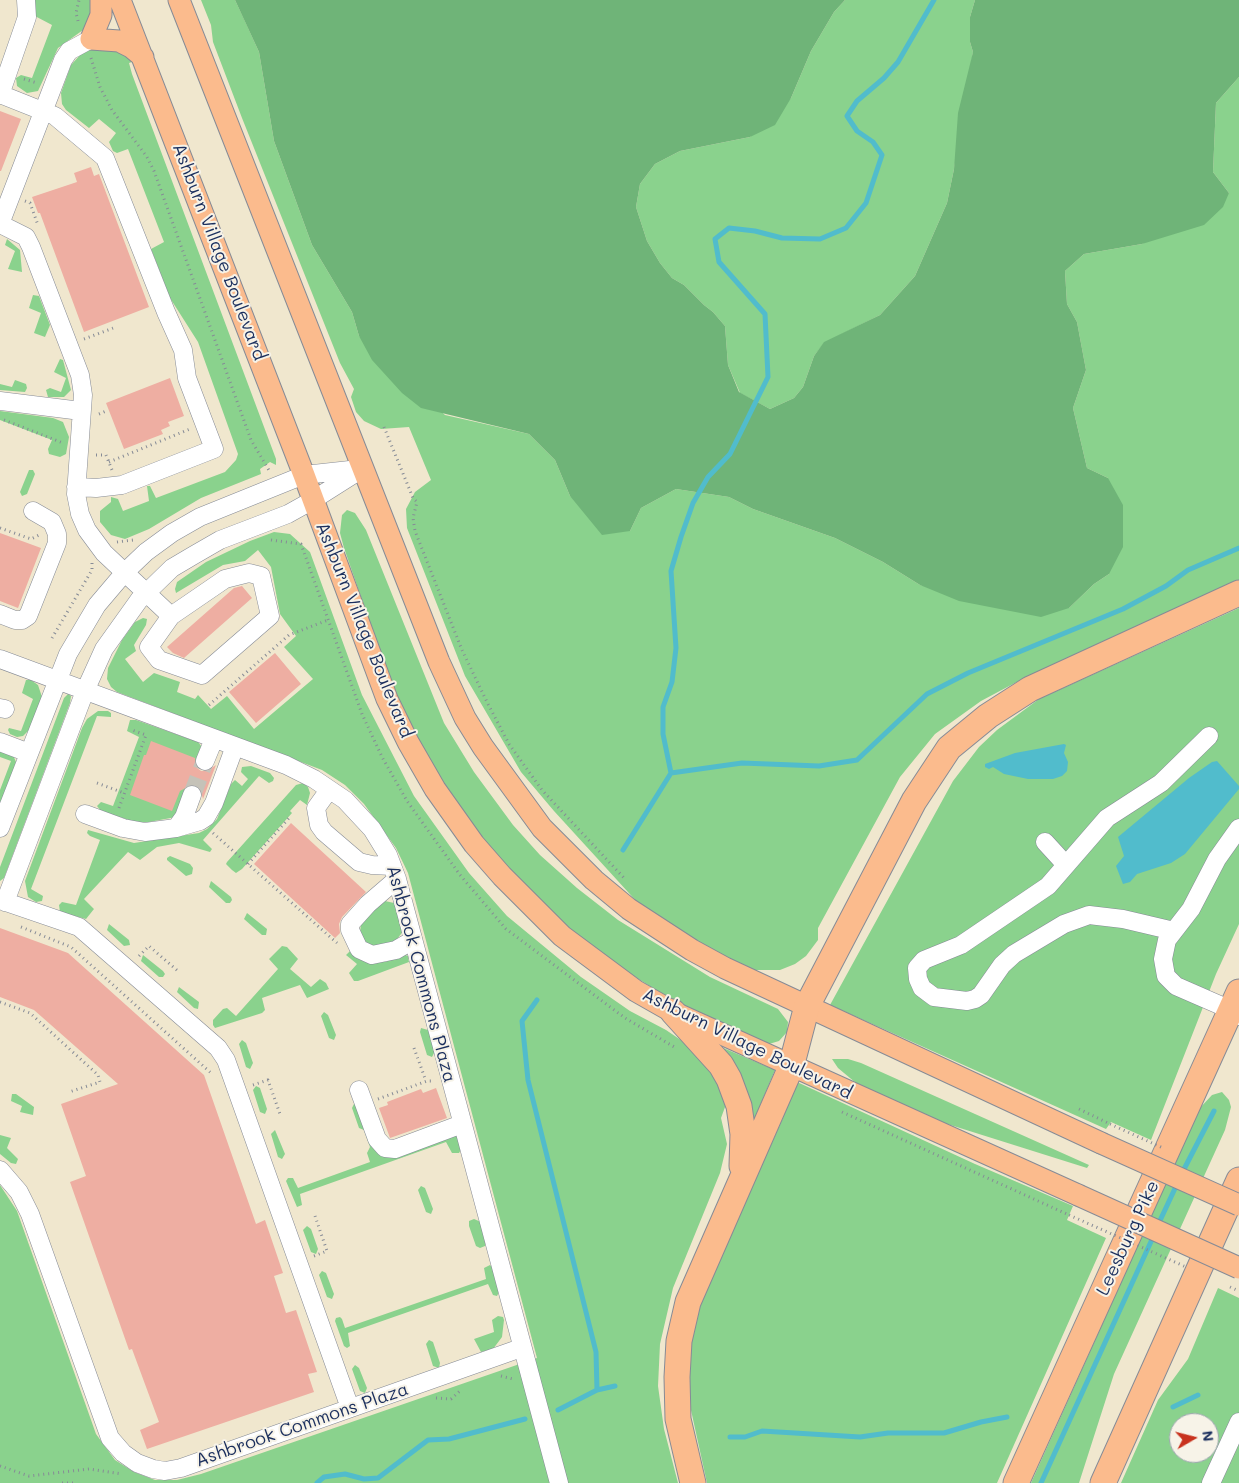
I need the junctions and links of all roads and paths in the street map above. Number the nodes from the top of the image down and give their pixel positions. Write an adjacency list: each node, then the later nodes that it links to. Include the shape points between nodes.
1 (79, 0): 6 (path, via 76,13)
2 (101, 0): 6 (main road, via 101,15)
3 (120, 0): 7 (main road, Ashburn Village Boulevard)
4 (179, 0): 18 (main road)
5 (27, 9): 8 (street)
6 (88, 40): 7 (main road, via 119,41); 9 (street, via 69,51 63,60); 19 (path, via 100,88 154,171 251,440)
7 (143, 57): 20 (main road, Ashburn Village Boulevard)
8 (0, 95): 9 (street)
9 (43, 112): 10 (street); 14 (street, via 55,116 106,158 184,350 187,378)
10 (0, 224): 12 (street, via 26,237 31,247 78,369 83,395)
11 (0, 401): 12 (street)
12 (82, 411): 16 (street)
13 (0, 419): 16 (path)
14 (204, 424): 17 (path); 21 (street, via 214,449 122,485)
15 (384, 427): 57 (path, via 417,502 413,518 416,531 462,650 509,744 542,790)
16 (79, 446): 21 (street)
17 (109, 462)
18 (362, 469): 20 (street); 22 (street); 64 (main road, via 439,662 465,718 497,770 542,828 594,880 664,933 725,968)
19 (272, 474)
20 (304, 475): 22 (main road, Ashburn Village Boulevard); 25 (street, via 200,517 166,537)
21 (76, 487): 25 (street, via 80,514 87,530 104,553)
22 (314, 500): 26 (street, via 288,514 220,540 172,568); 66 (main road, Ashburn Village Boulevard, via 388,699 440,797 502,876 562,936 599,965)
23 (32, 511): 28 (street, via 52,522 57,543 28,616 15,620)
24 (268, 540): 30 (path, via 302,544)
25 (126, 572): 26 (street); 32 (street, via 97,605)
26 (147, 591): 29 (street); 33 (street, via 104,648)
27 (1239, 593): 64 (highway, via 1030,689 988,716 949,748 914,801)
28 (0, 614)
29 (171, 616): 29 (street, via 225,579 249,573 261,576 270,616 202,675 159,660 149,647)
30 (328, 620): 34 (path, via 289,635); 68 (path, via 362,714 382,757 406,801 460,875 506,929 625,1018)
31 (0, 659): 32 (street, Ashbrook Commons Plaza)
32 (56, 681): 33 (street, Ashbrook Commons Plaza); 40 (street)
33 (85, 691): 37 (street, Ashbrook Commons Plaza); 58 (street)
34 (209, 704)
35 (132, 730): 44 (path, via 146,735)
36 (1209, 736): 55 (street, via 1161,783 1107,818)
37 (214, 739): 39 (street, Ashbrook Commons Plaza); 41 (street)
38 (0, 742): 40 (street)
39 (235, 746): 43 (street, Ashbrook Commons Plaza, via 286,765); 50 (street, via 206,816)
40 (29, 753): 49 (street)
41 (205, 761)
42 (97, 783): 44 (path)
43 (329, 790): 56 (street, Ashbrook Commons Plaza, via 360,814 382,845); 56 (street, via 316,808 319,825 324,832 359,862)
44 (124, 793): 46 (path, via 118,810)
45 (192, 795): 50 (street)
46 (111, 808)
47 (85, 814): 50 (street, via 136,831)
48 (290, 818): 54 (path)
49 (0, 828)
50 (176, 828)
51 (1239, 828): 60 (street, via 1217,859 1191,909)
52 (212, 832): 54 (path)
53 (1045, 842): 55 (street)
54 (248, 864): 62 (path)
55 (1066, 865): 60 (street, via 1048,886 1008,914 961,945 921,962 917,973 922,988 942,999 976,999 1014,954 1083,916 1106,916)
56 (395, 872): 61 (street, Ashbrook Commons Plaza); 61 (street, via 350,924 350,930 359,949 372,956 396,950)
57 (627, 881)
58 (2, 901): 73 (street, via 79,927 218,1048)
59 (18, 926): 70 (path, via 71,947)
60 (1174, 931): 65 (street, via 1163,953 1168,979 1179,988)
61 (413, 940): 80 (street, Ashbrook Commons Plaza)
62 (338, 945)
63 (0, 1002): 75 (path, via 30,1013 98,1075 100,1082)
64 (807, 1006): 69 (highway); 85 (main road, bridge)
65 (1236, 1006): 103 (highway, Leesburg Pike)
66 (672, 1012): 69 (main road, Ashburn Village Boulevard); 83 (highway, via 721,1065 729,1079 740,1106 743,1134)
67 (414, 1048): 71 (path)
68 (677, 1049)
69 (791, 1067): 83 (highway); 86 (main road, Ashburn Village Boulevard, bridge)
70 (215, 1076)
71 (426, 1081): 72 (path, via 431,1080); 76 (path, via 380,1097)
72 (437, 1085)
73 (238, 1089): 79 (path, via 268,1080); 95 (street)
74 (359, 1090): 80 (street, via 377,1139 385,1148 395,1149)
75 (70, 1092)
76 (374, 1103)
77 (1074, 1107): 81 (path)
78 (837, 1109): 87 (path, bridge)
79 (281, 1118)
80 (462, 1124): 90 (street, Ashbrook Commons Plaza)
81 (1110, 1124)
82 (0, 1170): 95 (street, Ashbrook Commons Plaza, via 19,1192 30,1214 110,1438 137,1463 165,1472 181,1468)
83 (741, 1178): 102 (highway, via 688,1302 679,1341 678,1420)
84 (1239, 1180): 104 (highway)
85 (1239, 1205)
86 (1239, 1268)
87 (1194, 1271)
88 (1221, 1283): 89 (path, bridge)
89 (1239, 1291)
90 (521, 1348): 95 (street, Ashbrook Commons Plaza); 101 (street, Ashbrook Commons Plaza)
91 (494, 1378): 92 (path, via 504,1374)
92 (516, 1382)
93 (467, 1387): 94 (path, via 458,1390 451,1399 439,1397)
94 (430, 1400)
95 (350, 1408)
96 (1239, 1422): 105 (street)
97 (0, 1466): 98 (path, via 28,1476 89,1468)
98 (125, 1475)
99 (62, 1483): 100 (path)
100 (77, 1483)
101 (558, 1483)
102 (693, 1483)
103 (1016, 1483)
104 (1102, 1483)
105 (1211, 1483)

